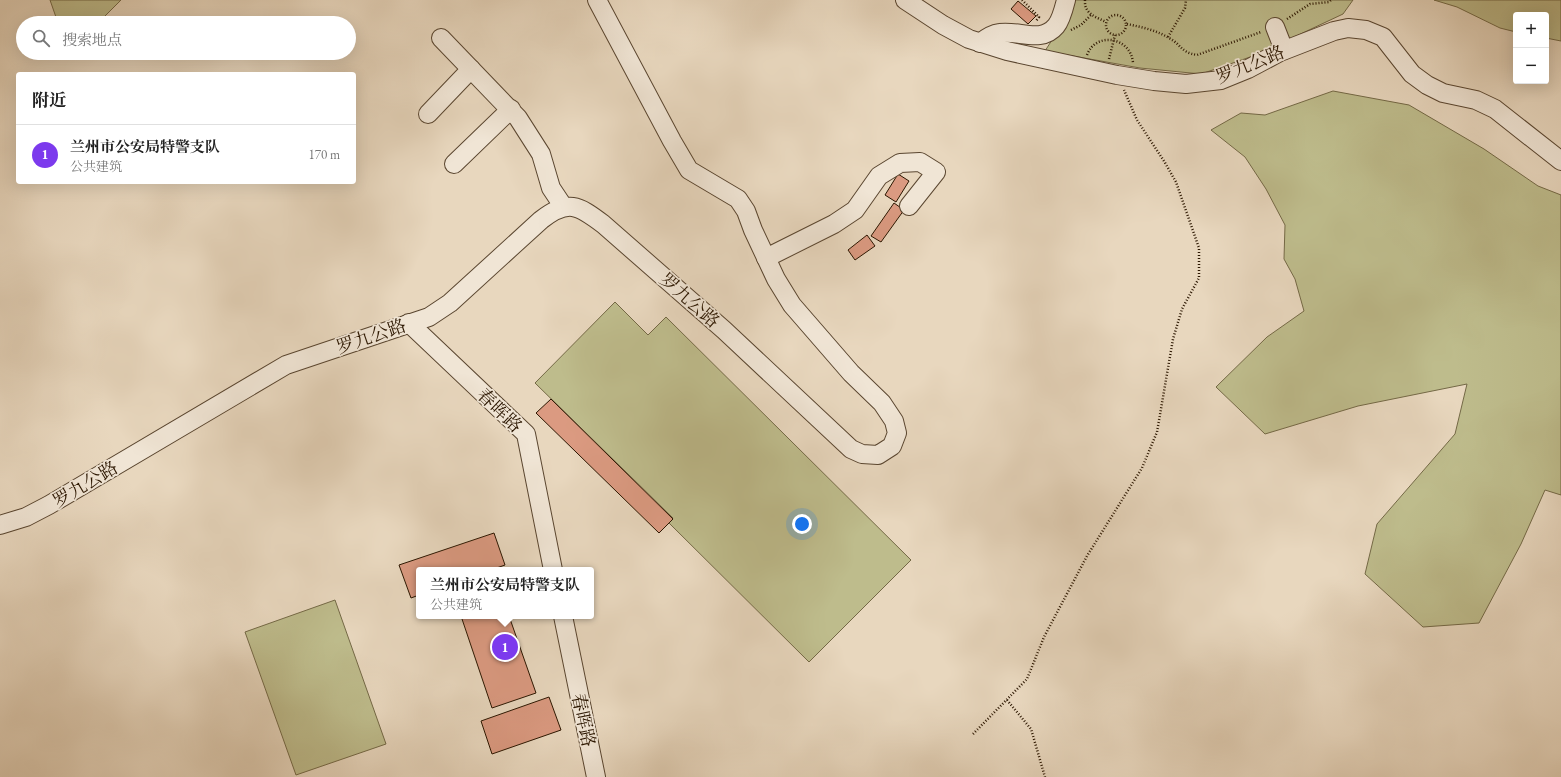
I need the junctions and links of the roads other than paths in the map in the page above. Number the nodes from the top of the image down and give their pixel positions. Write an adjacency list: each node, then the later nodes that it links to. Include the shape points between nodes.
1 (597, 0): 15 (street, 罗九公路, via 689,170 738,200 746,211)
2 (905, 0): 6 (street, 罗九公路, via 942,25)
3 (1066, 0): 6 (street, via 1057,25 1048,33 1034,36 1000,33 989,36)
4 (1275, 27): 7 (street)
5 (441, 38): 8 (street)
6 (980, 43): 7 (street, 罗九公路, via 1007,51 1186,84 1221,80)
7 (1284, 50): 11 (street, 罗九公路, via 1334,31 1348,28 1366,30 1383,37 1412,74 1427,85 1443,94 1476,100 1496,109)
8 (471, 69): 9 (street); 10 (street)
9 (511, 109): 12 (street); 13 (street, via 541,154 550,188)
10 (428, 114)
11 (1561, 161)
12 (454, 164)
13 (563, 206): 15 (street, 罗九公路, via 574,206 586,211 603,224 724,330 851,449 862,454 878,455 892,446 897,433 894,421 882,403 851,373 792,305); 16 (street, 罗九公路, via 541,220 450,303 429,316)
14 (909, 206): 15 (street, via 936,172 920,162 900,163 879,176 855,210 834,224)
15 (766, 258)
16 (409, 323): 17 (street, 罗九公路, via 286,365 49,506 26,517); 18 (street, 春晖路, via 526,434)
17 (2, 520)
18 (553, 567)
19 (569, 625): 20 (street, 春晖路)
20 (596, 777)

